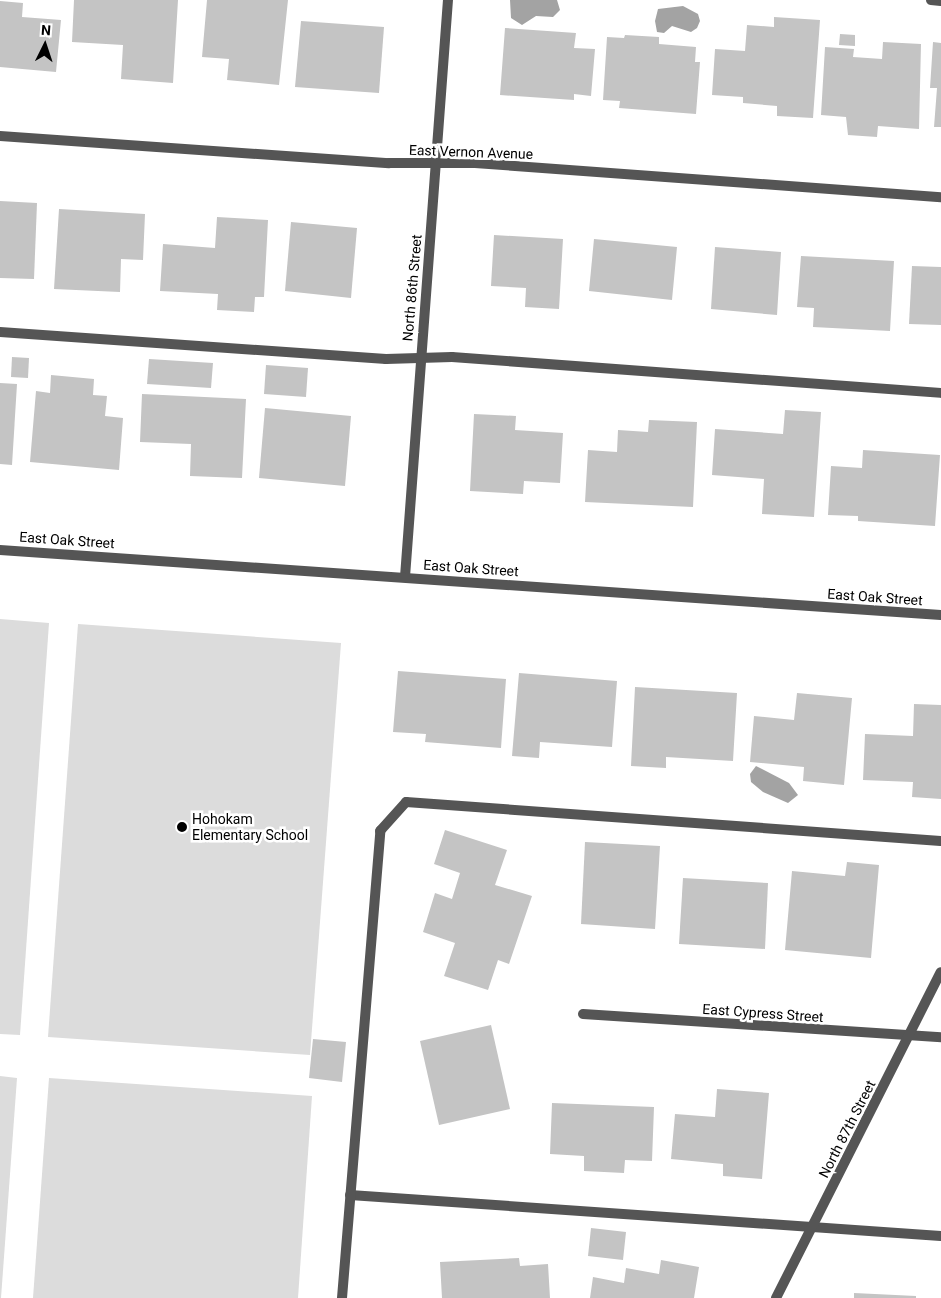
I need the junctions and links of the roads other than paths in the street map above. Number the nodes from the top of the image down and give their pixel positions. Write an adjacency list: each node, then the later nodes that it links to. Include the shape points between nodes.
1 (448, 0): 5 (street, North 86th Street)
2 (930, 0): 3 (street)
3 (941, 1)
4 (0, 136): 5 (street, East Vernon Avenue)
5 (436, 164): 6 (street, East Vernon Avenue, via 475,163); 8 (street, North 86th Street)
6 (941, 197)
7 (0, 332): 8 (street)
8 (420, 359): 9 (street, via 452,357); 11 (street, North 86th Street)
9 (941, 393)
10 (0, 550): 11 (street, East Oak Street)
11 (405, 578): 12 (street, East Oak Street)
12 (941, 615)
13 (941, 840): 18 (street, via 406,802 380,832)
14 (941, 972): 16 (street, North 87th Street)
15 (583, 1014): 16 (street, East Cypress Street)
16 (909, 1036): 17 (street, East Cypress Street); 19 (street, North 87th Street)
17 (941, 1037)
18 (350, 1195): 19 (street); 21 (street)
19 (812, 1228): 20 (street); 22 (street, North 87th Street)
20 (941, 1236)
21 (342, 1298)
22 (776, 1298)

